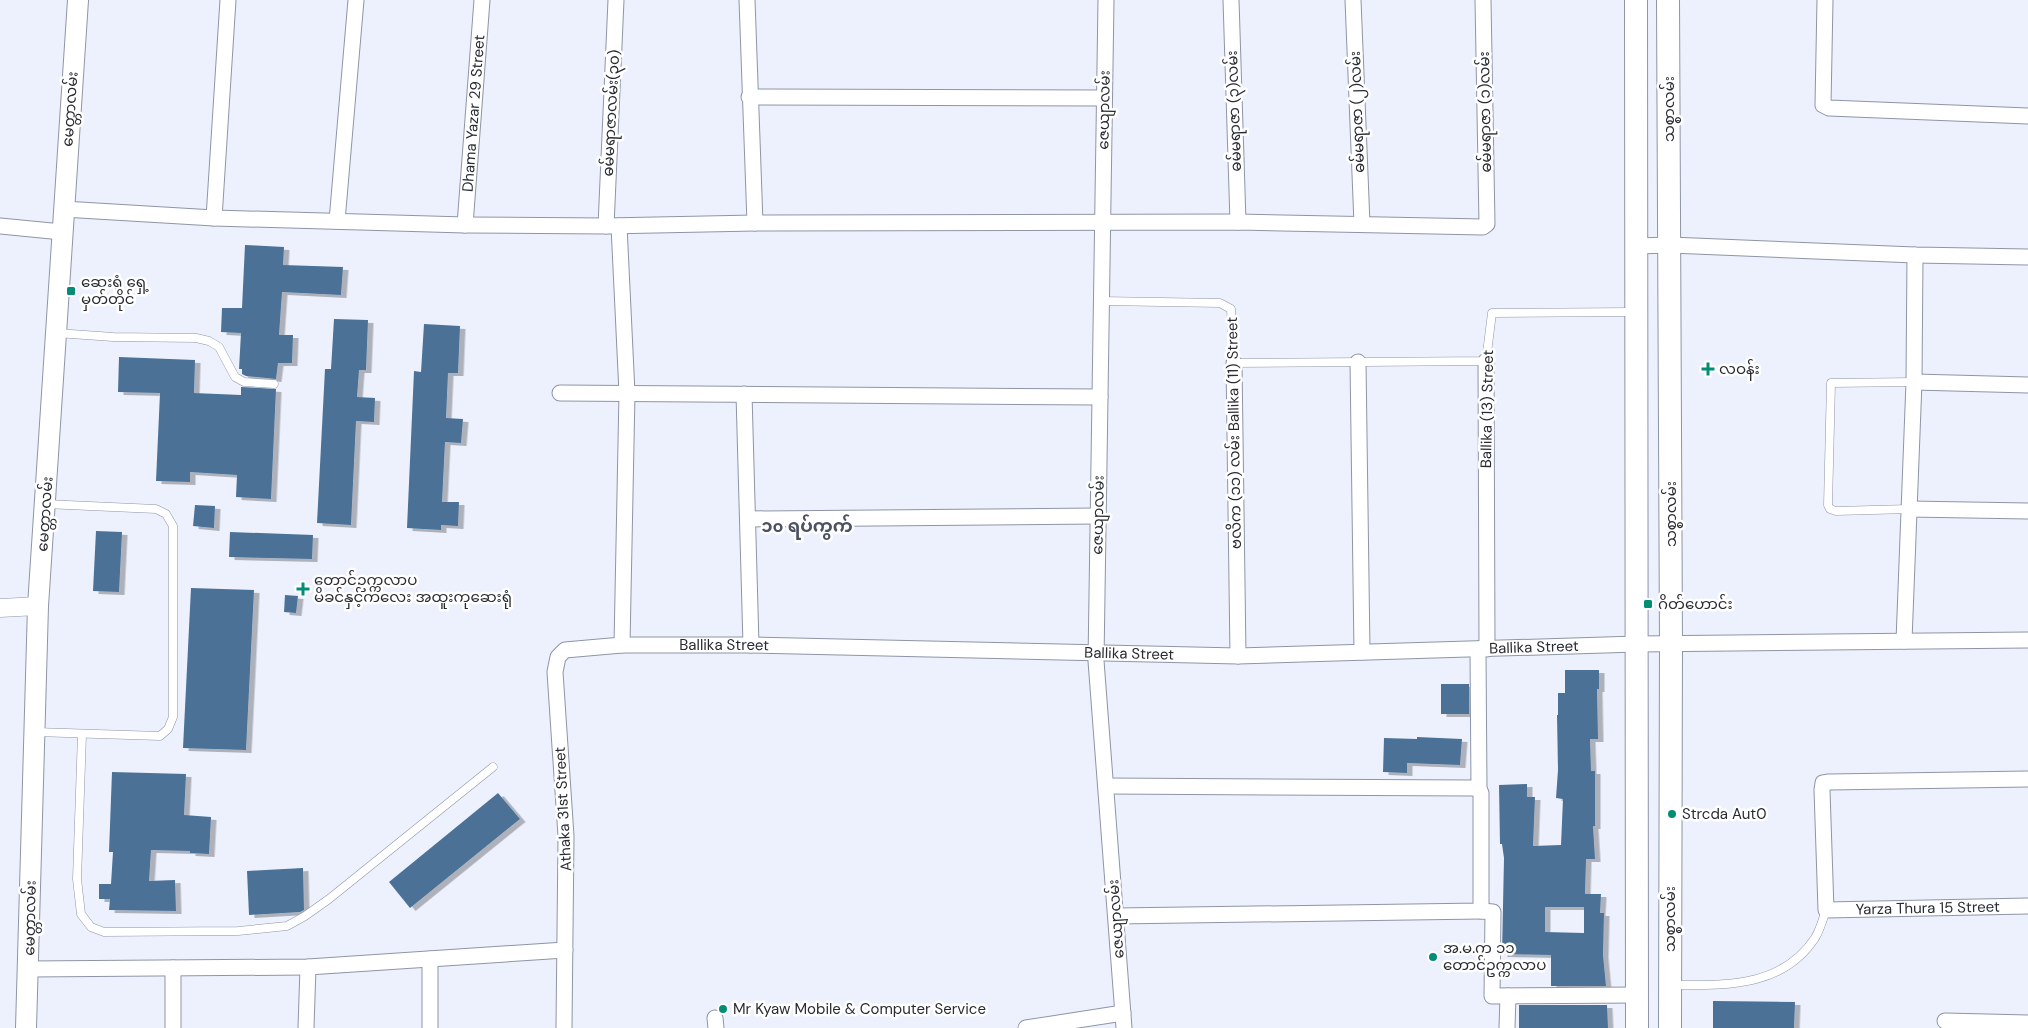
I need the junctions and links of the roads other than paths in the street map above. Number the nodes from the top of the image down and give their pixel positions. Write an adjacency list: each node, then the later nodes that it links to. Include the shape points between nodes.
1 (78, 0): 17 (main road, မေတ္တာလမ်း)
2 (228, 0): 18 (street)
3 (356, 0): 19 (street)
4 (482, 0): 24 (street, Dhama Yazar 29 Street)
5 (616, 0): 26 (street, ဓမ်မရာဇာလမ်း(၃၀))
6 (746, 0): 14 (street)
7 (1106, 0): 15 (street, ဇေယျာလမ်း)
8 (1231, 0): 20 (street, ဓမ်မရာဇာ (၃)လမ်း)
9 (1354, 0): 23 (street, ဓမ်မရာဇာ (၂)လမ်း)
10 (1483, 0): 23 (street, ဓမ်မရာဇာ (၁)လမ်း, via 1487,224 1483,227)
11 (1636, 0): 29 (main road)
12 (1668, 0): 28 (main road, သစ္စာလမ်း)
13 (1825, 0): 16 (street, via 1823,105 1830,108)
14 (749, 98): 15 (street); 21 (street)
15 (1104, 98): 22 (street, ဇေယျာလမ်း)
16 (2028, 116)
17 (63, 209): 18 (street); 27 (main road, မေတ္တာလမ်း)
18 (214, 218): 19 (street)
19 (337, 221): 24 (street)
20 (1238, 222): 22 (street); 23 (street)
21 (755, 223): 22 (street); 26 (street)
22 (1102, 223): 32 (street, ဇေယျာလမ်း)
23 (1362, 224)
24 (465, 225): 26 (street)
25 (0, 226): 27 (street)
26 (612, 226): 42 (street, ဓမ်မရာဇာလမ်း(၃၀))
27 (62, 232): 34 (main road, မေတ္တာလမ်း)
28 (1670, 245): 29 (street); 30 (street); 56 (main road, သစ္စာလမ်း)
29 (1636, 246): 33 (main road)
30 (1915, 255): 31 (street); 38 (street)
31 (2028, 257)
32 (1102, 301): 37 (lane, ဗလိက (၁၁) လမ်း Ballika (11) Street, via 1220,303 1231,310); 44 (street, ဇေယျာလမ်း)
33 (1636, 312): 35 (lane, Ballika (13) Street, via 1492,313); 55 (main road)
34 (57, 333): 39 (lane, via 209,341 219,347 234,377 244,382); 45 (main road, မေတ္တာလမ်း)
35 (1486, 361): 36 (lane); 58 (street, Ballika (13) Street)
36 (1358, 362): 37 (lane); 60 (street)
37 (1234, 363): 61 (street, ဗလိက (၁၁) လမ်း Ballika (11) Street)
38 (1914, 382): 40 (street); 46 (street); 46 (lane, via 1831,383 1830,509)
39 (274, 384)
40 (2028, 385)
41 (560, 393): 42 (street)
42 (628, 393): 43 (street); 54 (street, ဓမ်မရာဇာလမ်း(၃၀))
43 (744, 394): 44 (street); 49 (street)
44 (1100, 397): 48 (street, ဇေယျာလမ်း)
45 (45, 504): 50 (main road, မေတ္တာလမ်း); 63 (lane, via 156,509 166,514 173,526 173,717 168,729 160,736)
46 (1909, 509): 47 (street); 53 (street)
47 (2028, 511)
48 (1098, 516): 49 (street); 59 (street, ဇေယျာလမ်း)
49 (748, 519): 57 (street)
50 (38, 606): 51 (street); 62 (main road, မေတ္တာလမ်း)
51 (0, 608)
52 (2028, 640): 53 (street, Ballika Street)
53 (1904, 641): 56 (street, Ballika Street)
54 (622, 644): 57 (street, Ballika Street); 72 (street, Athaka 31st Street, via 565,650 556,665 566,836)
55 (1637, 644): 56 (street, Ballika Street); 58 (street, Ballika Street); 78 (main road)
56 (1671, 644): 77 (main road, သစ္စာလမ်း)
57 (750, 645): 59 (street, Ballika Street)
58 (1482, 649): 60 (street, Ballika Street); 67 (street, Ballika (13) Street)
59 (1097, 652): 61 (street, Ballika Street); 66 (street, ဇေယျာလမ်း)
60 (1362, 652): 61 (street, Ballika Street)
61 (1238, 656)
62 (35, 732): 63 (lane); 76 (main road, မေတ္တာလမ်း)
63 (82, 734): 64 (lane, via 77,879 81,914 91,927 104,932 238,931 287,926 329,899)
64 (494, 767)
65 (2028, 779): 69 (street, via 1823,784)
66 (1106, 786): 67 (street); 71 (street, ဇေယျာလမ်း)
67 (1479, 789): 70 (street, Ballika (13) Street)
68 (2028, 906): 69 (street, Yarza Thura 15 Street)
69 (1826, 910): 77 (lane, via 1816,937 1806,950 1771,975 1745,983)
70 (1481, 912): 71 (street); 79 (street, via 1493,912 1492,996)
71 (1116, 916): 80 (street, ဇေယျာလမ်း)
72 (565, 950): 73 (street); 87 (street, Athaka 31st Street)
73 (430, 959): 74 (street); 86 (street)
74 (308, 967): 75 (street); 85 (street)
75 (173, 968): 76 (street); 84 (street)
76 (29, 969): 83 (main road, မေတ္တာလမ်း)
77 (1669, 985): 91 (main road, သစ္စာလမ်း)
78 (1637, 995): 79 (street); 90 (main road)
79 (1508, 996): 89 (street)
80 (1124, 1020): 88 (street)
81 (1945, 1021): 82 (street)
82 (2028, 1023)
83 (26, 1028)
84 (173, 1028)
85 (306, 1028)
86 (430, 1028)
87 (564, 1028)
88 (1026, 1028)
89 (1507, 1028)
90 (1637, 1028)
91 (1670, 1028)

